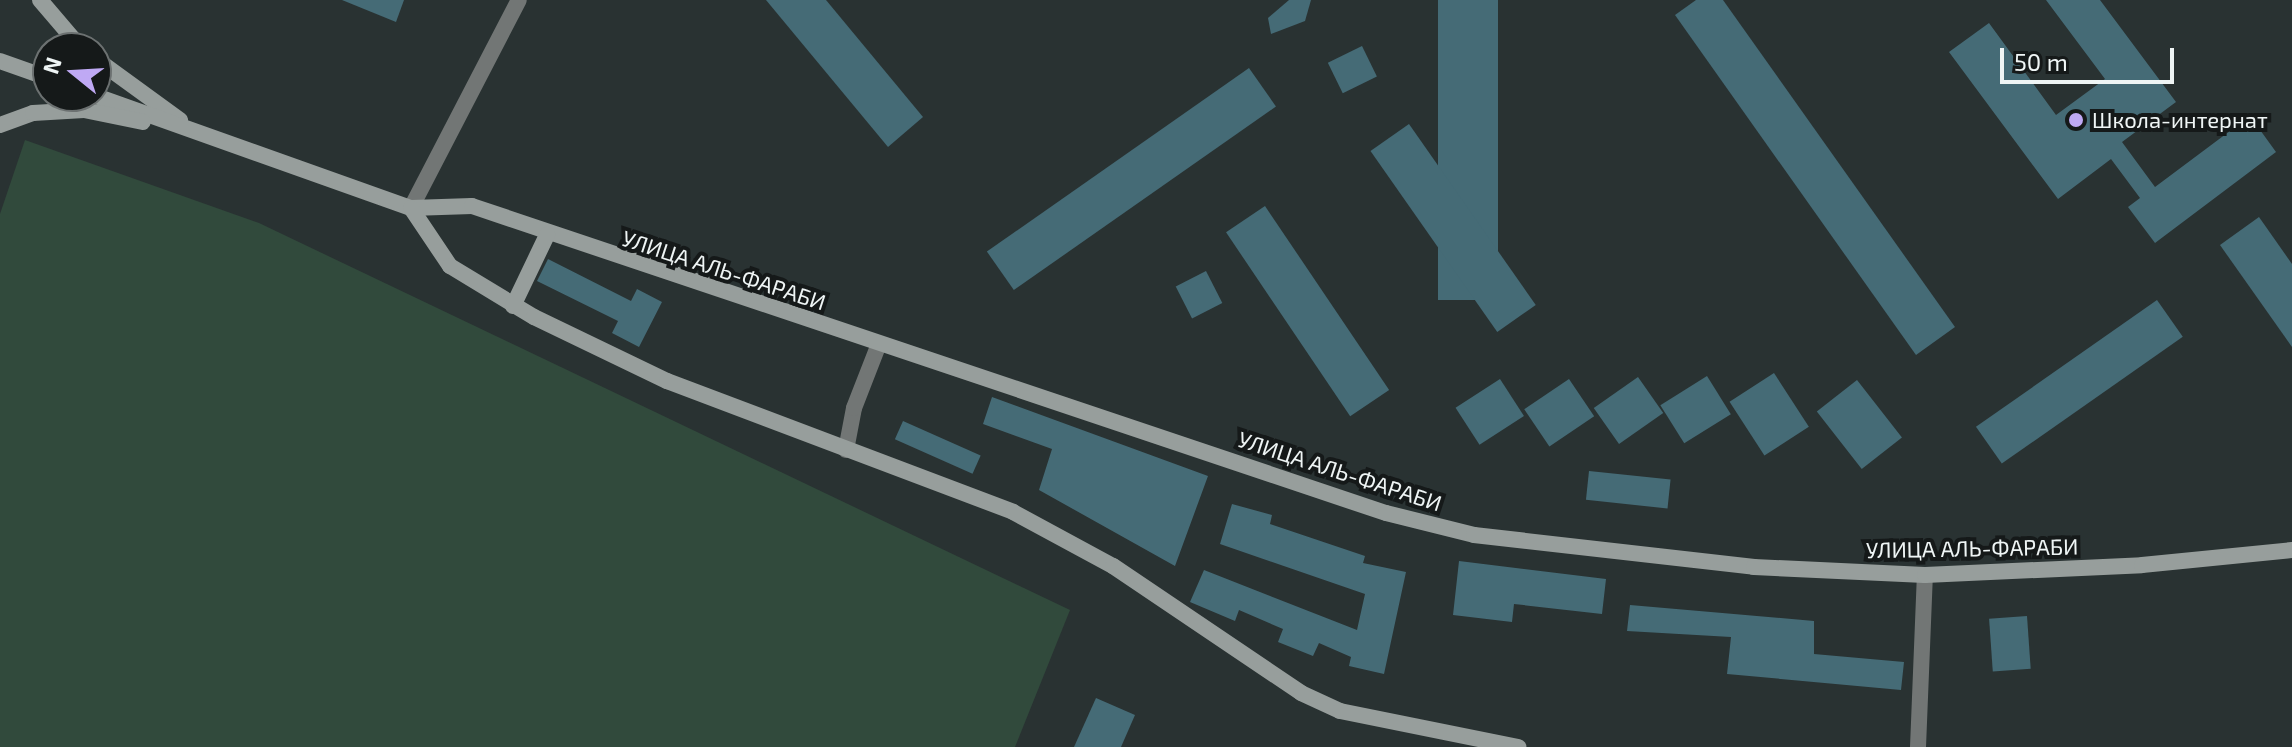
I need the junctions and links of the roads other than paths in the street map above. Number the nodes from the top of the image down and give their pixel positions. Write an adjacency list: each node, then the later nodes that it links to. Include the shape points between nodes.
1 (40, 0): 3 (main road)
2 (519, 0): 10 (street)
3 (67, 32)
4 (0, 61): 6 (main road)
5 (112, 71): 9 (main road)
6 (32, 72)
7 (112, 102): 9 (main road, УЛИЦА АЛЬ-ФАРАБИ)
8 (0, 125): 9 (main road, via 33,113 84,110)
9 (198, 133): 10 (main road, УЛИЦА АЛЬ-ФАРАБИ)
10 (411, 208): 11 (main road, УЛИЦА АЛЬ-ФАРАБИ, via 472,206); 12 (main road, via 450,266)
11 (547, 235): 12 (main road); 13 (main road, УЛИЦА АЛЬ-ФАРАБИ)
12 (513, 306): 14 (main road, via 667,381)
13 (879, 344): 14 (street, via 854,408); 16 (main road, УЛИЦА АЛЬ-ФАРАБИ, via 1386,513 1474,535 1754,567)
14 (846, 450): 17 (main road, via 1013,512 1113,566 1301,693 1340,711)
15 (2292, 550): 16 (main road, УЛИЦА АЛЬ-ФАРАБИ, via 2142,565)
16 (1925, 575): 18 (street)
17 (1518, 747)
18 (1918, 747)

